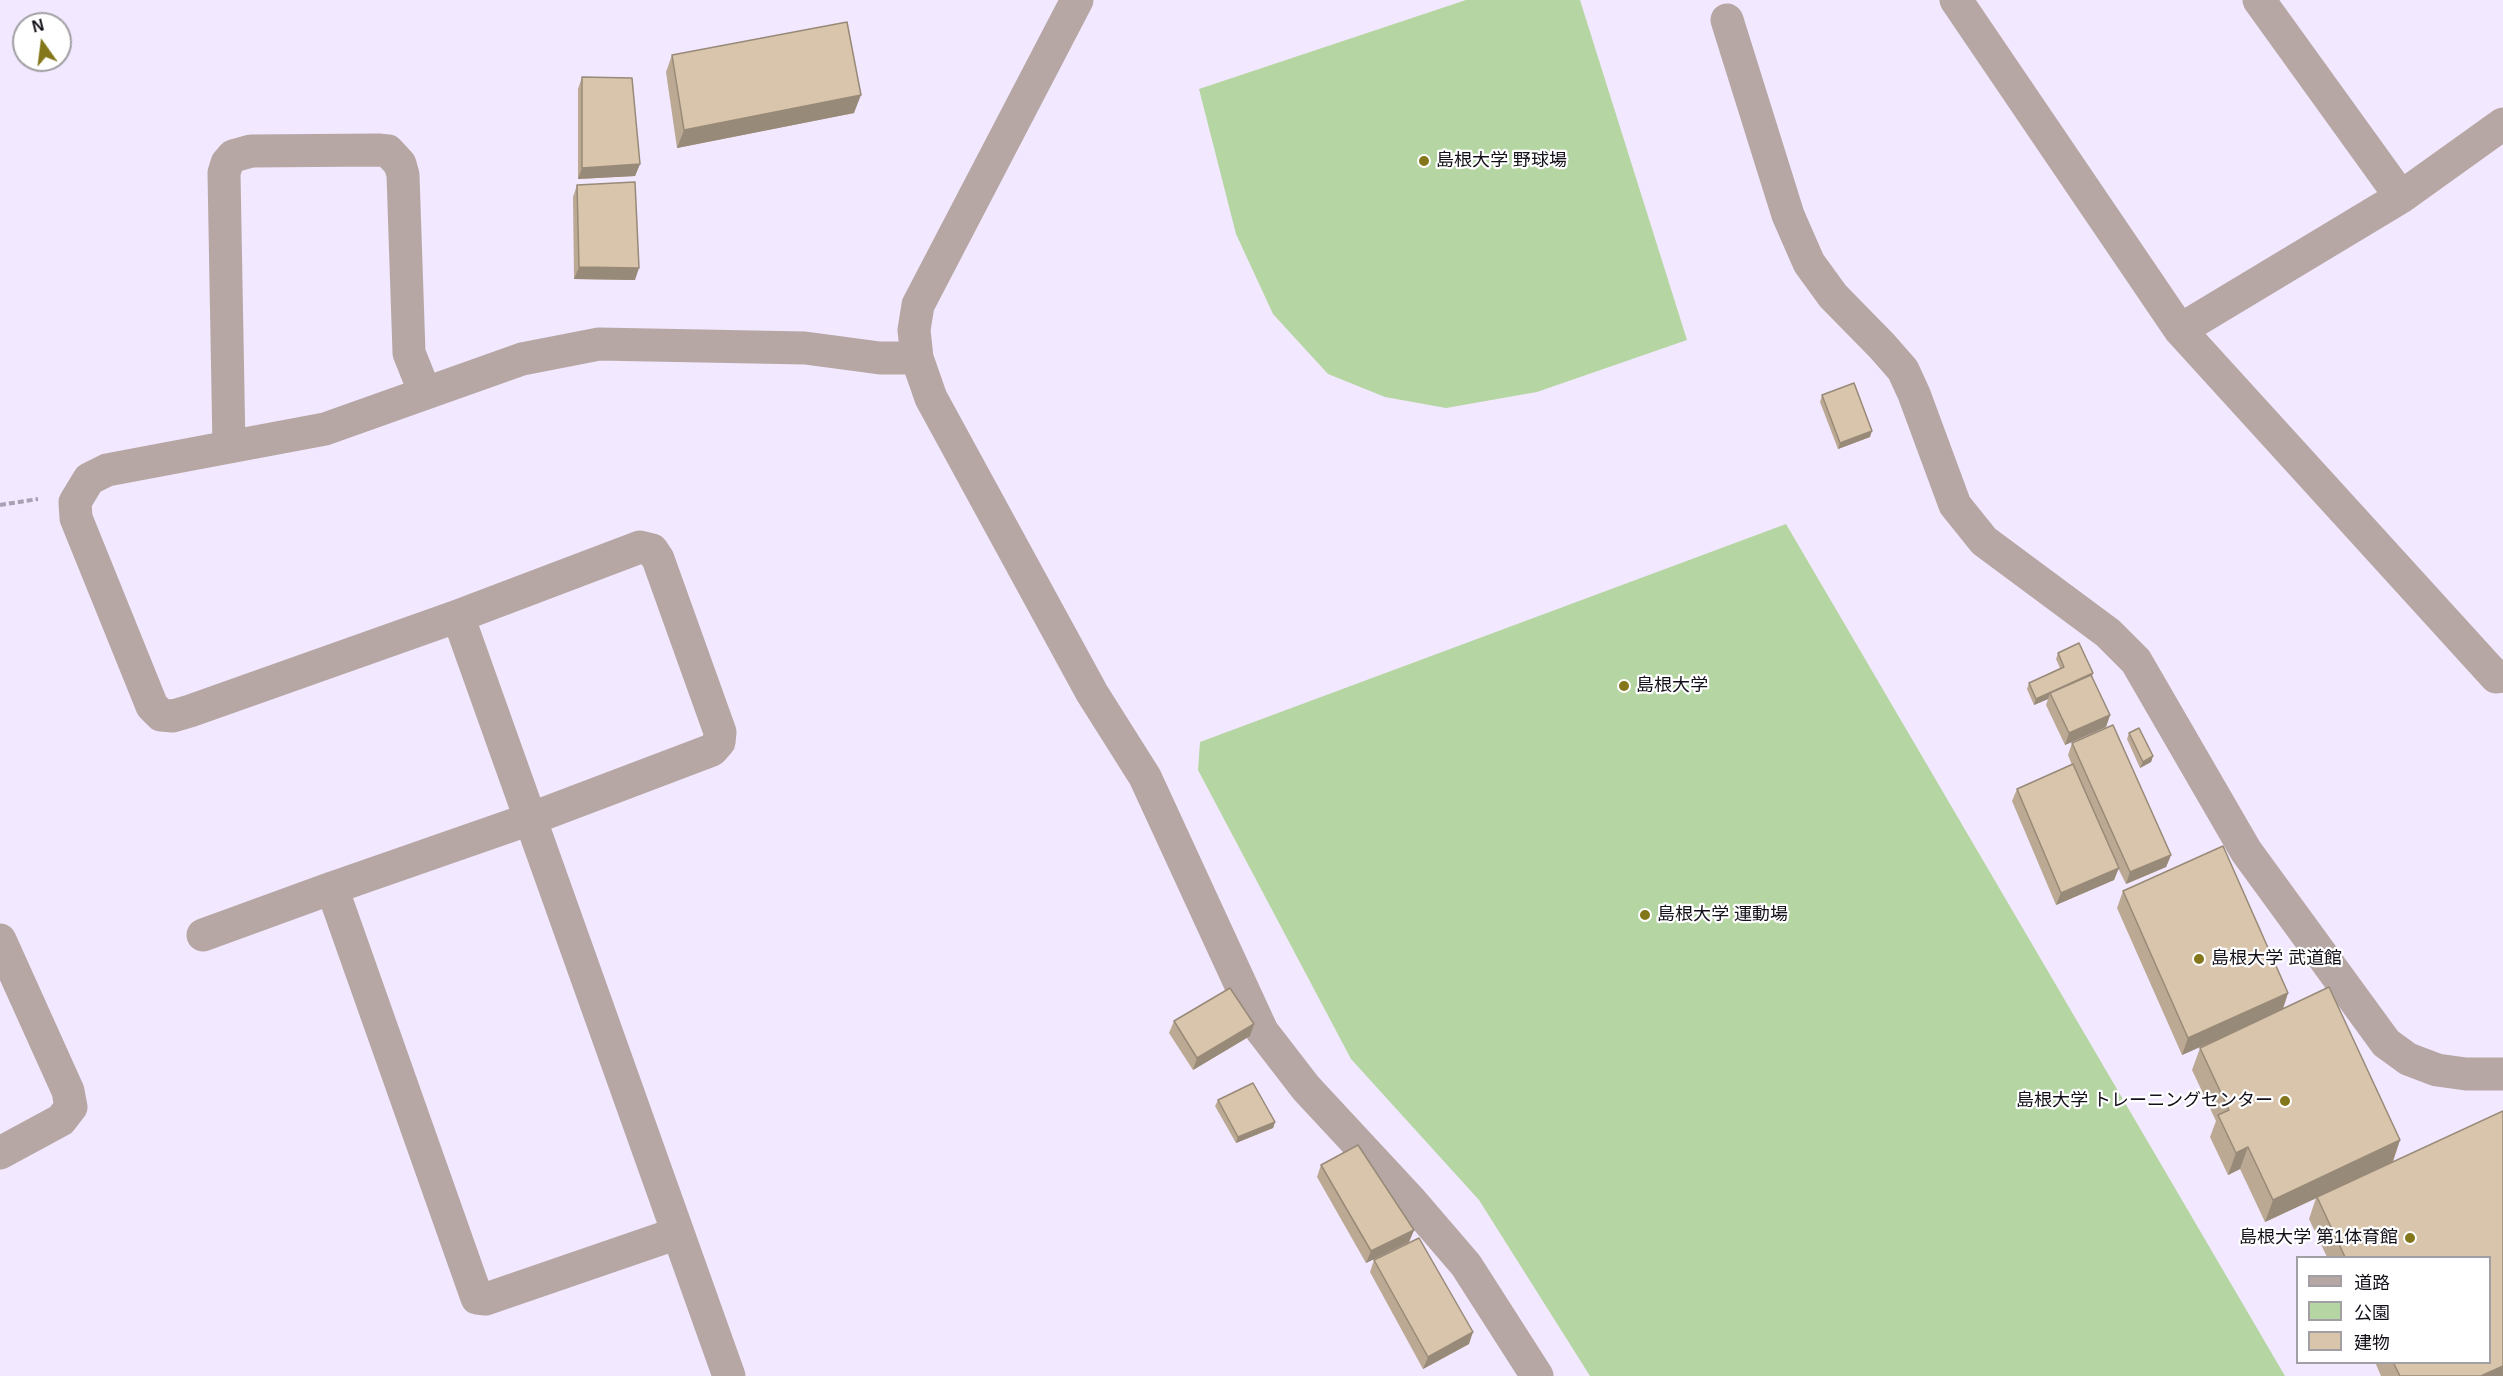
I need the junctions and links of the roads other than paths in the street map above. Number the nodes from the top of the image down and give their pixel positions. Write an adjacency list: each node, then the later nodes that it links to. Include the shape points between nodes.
1 (1077, 0): 8 (street, via 918,305 914,330)
2 (1956, 0): 7 (street)
3 (2259, 0): 6 (street)
4 (1727, 20): 17 (street, via 1788,215 1809,263 1833,296 1903,370 1954,506 1983,542 2108,633 2136,661 2246,851 2386,1043 2408,1059 2437,1070)
5 (2503, 124): 6 (street)
6 (2401, 197): 7 (street)
7 (2180, 330): 12 (street, via 2496,677)
8 (917, 358): 9 (street, via 879,358 805,348 599,344 522,359); 21 (street, via 931,398 1092,693 1145,777 1262,1031 1306,1088 1466,1264)
9 (425, 393): 10 (street, via 325,429); 10 (street, via 409,353 400,164 388,151 378,150 242,152 232,156 224,173)
10 (229, 447): 11 (street, via 107,470 89,479 75,502 76,518 144,690 161,715 190,711)
11 (458, 616): 13 (street); 13 (street, via 639,547 652,550 720,732 712,750)
12 (2503, 676)
13 (530, 819): 14 (street); 19 (street)
14 (332, 888): 15 (street); 19 (street, via 477,1298 486,1299)
15 (202, 935)
16 (0, 940): 18 (street, via 68,1091 71,1107 61,1120)
17 (2503, 1074)
18 (0, 1153)
19 (678, 1233): 20 (street)
20 (729, 1376)
21 (1537, 1376)

